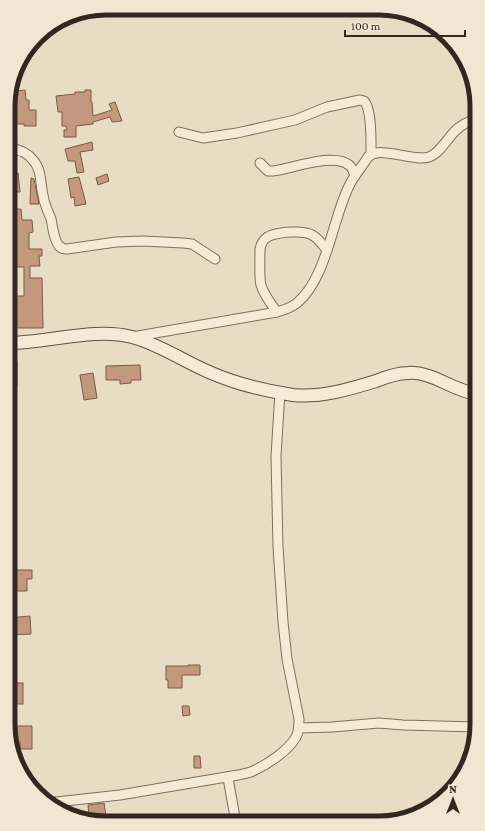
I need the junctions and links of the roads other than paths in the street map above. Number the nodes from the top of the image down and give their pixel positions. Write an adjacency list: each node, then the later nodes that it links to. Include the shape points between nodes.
1 (470, 122): 4 (street, via 461,126 432,156 411,158 399,155)
2 (179, 132): 4 (street, via 203,138 237,133 295,120 327,107 360,100 367,106)
3 (15, 150): 8 (street, via 28,155 37,164 45,206 55,238 62,248 67,250 116,242 183,243 192,244)
4 (371, 155): 6 (street)
5 (260, 163): 6 (street, via 268,171 273,171 315,162 340,161 353,169)
6 (355, 176): 7 (street, via 349,186)
7 (327, 250): 9 (street, via 306,294 296,304); 9 (street, via 315,237 304,232 271,235 261,244 261,286)
8 (215, 259)
9 (278, 312): 10 (street)
10 (131, 337): 11 (street, via 105,334); 12 (street, via 210,372)
11 (15, 344)
12 (280, 392): 13 (street, via 306,396 330,393 394,375 421,373); 15 (street, via 276,456 278,547 287,659 299,719)
13 (470, 392)
14 (470, 727): 15 (street, via 379,723)
15 (298, 728): 16 (street, via 296,737 280,754 255,771)
16 (228, 778): 17 (street); 18 (street)
17 (57, 802)
18 (235, 816)

